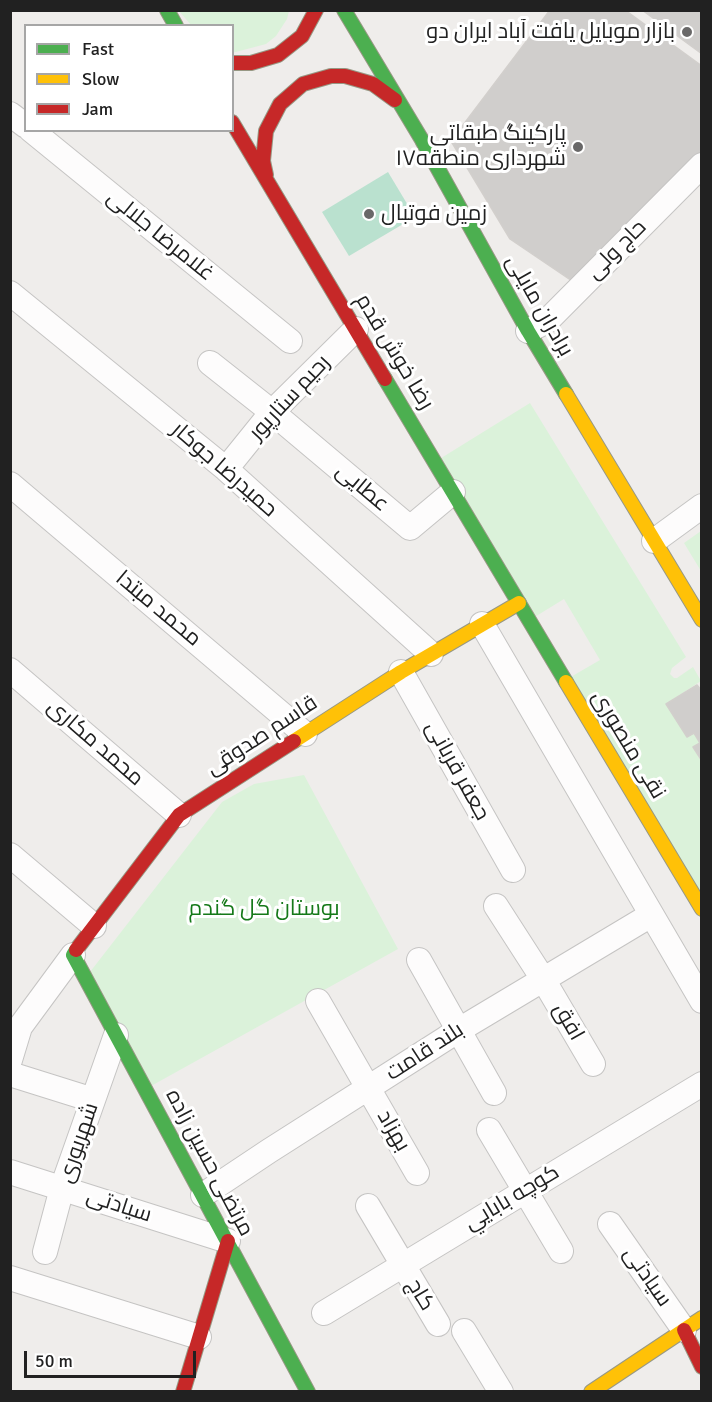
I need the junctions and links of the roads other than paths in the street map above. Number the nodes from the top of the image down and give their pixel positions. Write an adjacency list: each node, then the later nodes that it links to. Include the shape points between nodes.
1 (167, 10): 4 (street)
2 (316, 10): 5 (street, via 302,36 279,55)
3 (344, 10): 7 (street, برادران مایلی)
4 (175, 24)
5 (234, 63)
6 (10, 114): 8 (street)
7 (409, 118): 12 (street, via 386,92 360,79 331,76 303,84 280,104 266,130 263,161); 15 (street, برادران مایلی)
8 (24, 124)
9 (234, 125): 12 (street, رضا خوش قدم)
10 (33, 132): 16 (street, غلامرضا جلالی)
11 (702, 165): 15 (street, حاج ولی, via 547,321)
12 (272, 188): 14 (street, رضا خوش قدم)
13 (10, 293): 19 (street, حمیدرضا جوکار)
14 (356, 329): 18 (street, رحیم ستارپور); 21 (street, رضا خوش قدم)
15 (528, 331): 23 (street, برادران مایلی)
16 (290, 341)
17 (210, 363): 18 (street)
18 (272, 412): 19 (street, رحیم ستارپور); 21 (street, عطایی, via 410,528)
19 (226, 469): 27 (street, حمیدرضا جوکار)
20 (10, 484): 30 (street, محمد مبتدا)
21 (453, 492): 24 (street, رضا خوش قدم)
22 (702, 506): 23 (street)
23 (654, 541): 25 (street, برادران مایلی)
24 (519, 603): 26 (street, قاسم صدوقی); 35 (street, نقی منصوری)
25 (702, 620)
26 (482, 624): 27 (street, قاسم صدوقی); 36 (street)
27 (431, 654): 29 (street, قاسم صدوقی)
28 (10, 670): 31 (street, محمد مکاری)
29 (401, 672): 30 (street, قاسم صدوقی); 33 (street, جعفر قربانی)
30 (304, 734): 31 (street, قاسم صدوقی)
31 (178, 815): 37 (street, قاسم صدوقی)
32 (10, 855): 37 (street)
33 (513, 870)
34 (496, 906): 40 (street, افق)
35 (702, 909)
36 (651, 915): 40 (street, بلند قامت); 42 (street)
37 (94, 926): 38 (street, قاسم صدوقی)
38 (73, 955): 44 (street, مرتضی حسین زاده); 45 (street, via 20,1027)
39 (419, 960): 43 (street)
40 (543, 980): 43 (street, بلند قامت); 46 (street, افق)
41 (318, 1001): 49 (street, بهزاد)
42 (702, 1001)
43 (459, 1030): 49 (street, بلند قامت); 50 (street)
44 (116, 1035): 51 (street, شهریوری); 57 (street, مرتضی حسین زاده)
45 (10, 1060)
46 (592, 1064)
47 (10, 1074): 51 (street)
48 (702, 1084): 56 (street, كوچه بابايي)
49 (368, 1088): 54 (street, بهزاد); 57 (street, بلند قامت)
50 (494, 1093)
51 (93, 1100): 55 (street, شهریوری)
52 (489, 1130): 56 (street)
53 (10, 1172): 55 (street, سیادتی)
54 (417, 1173)
55 (62, 1188): 60 (street, سیادتی); 62 (street, شهریوری)
56 (524, 1190): 61 (street); 63 (street, كوچه بابايي)
57 (203, 1195): 60 (street, مرتضی حسین زاده)
58 (368, 1206): 63 (street, کاج)
59 (610, 1224): 67 (street, سیادتی)
60 (228, 1241): 69 (street); 72 (street, مرتضی حسین زاده)
61 (561, 1251)
62 (45, 1252)
63 (402, 1265): 65 (street, كوچه بابايي); 66 (street, کاج)
64 (10, 1278): 69 (street)
65 (324, 1313)
66 (438, 1324)
67 (693, 1324): 70 (street); 74 (street)
68 (465, 1331): 73 (street)
69 (199, 1337): 71 (street)
70 (702, 1367)
71 (183, 1392)
72 (308, 1392)
73 (501, 1392)
74 (591, 1392)

